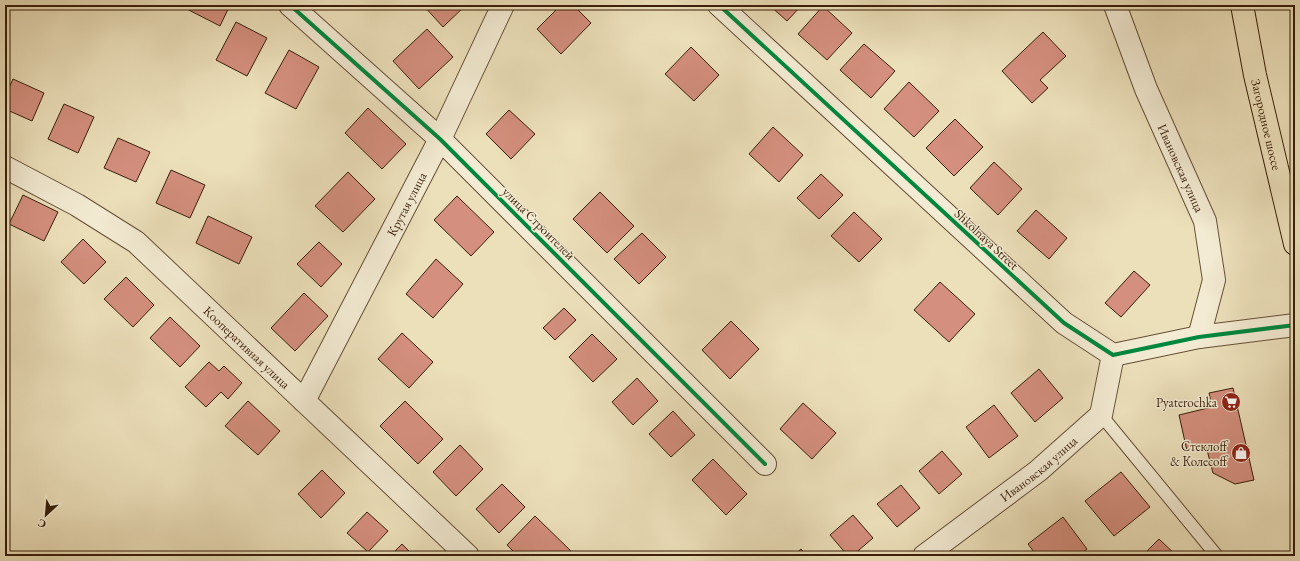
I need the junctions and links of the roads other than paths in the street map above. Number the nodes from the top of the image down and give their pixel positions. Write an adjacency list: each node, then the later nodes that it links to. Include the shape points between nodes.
1 (290, 5): 6 (street, улица Строителей)
2 (503, 5): 6 (street, Крутая улица)
3 (719, 5): 11 (street, Shkolnaya Street, via 1064,323)
4 (1115, 5): 10 (street, Ивановская улица, via 1146,89 1205,221 1214,280)
5 (1242, 5): 8 (highway, Загородное шоссе, via 1255,75)
6 (440, 139): 12 (street, Крутая улица); 14 (street, улица Строителей)
7 (5, 167): 12 (street, Кооперативная улица, via 77,205 136,242)
8 (1295, 244)
9 (1295, 325): 10 (street)
10 (1199, 337): 11 (street)
11 (1113, 355): 13 (street)
12 (304, 401): 15 (street, Кооперативная улица)
13 (1101, 415): 16 (street, Ивановская улица, via 1038,471); 17 (lane)
14 (765, 464)
15 (468, 556)
16 (924, 556)
17 (1217, 556)

